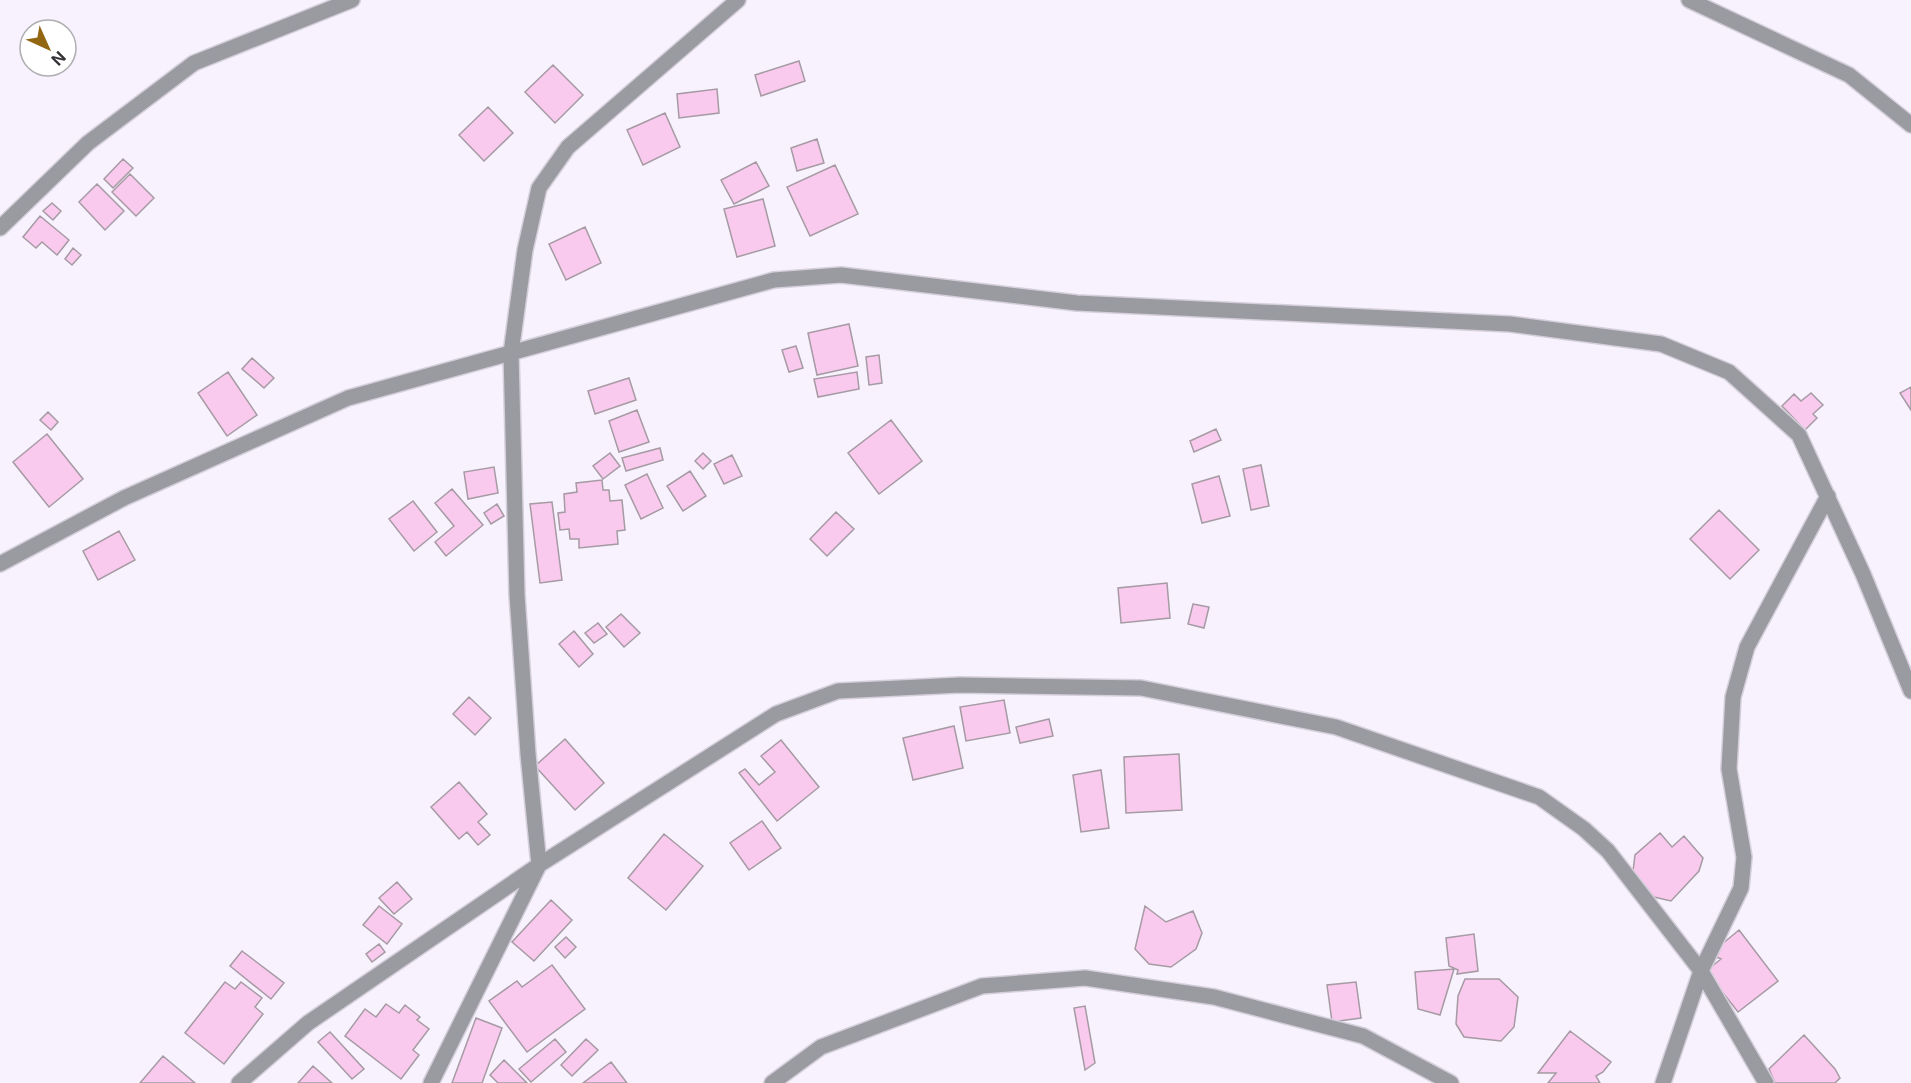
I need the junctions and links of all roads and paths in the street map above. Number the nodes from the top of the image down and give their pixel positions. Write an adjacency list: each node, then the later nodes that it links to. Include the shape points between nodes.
1 (352, 0): 5 (street, via 195,63 88,143)
2 (738, 0): 6 (street, via 568,147 539,188 525,250)
3 (1689, 0): 4 (street, via 1849,75)
4 (1911, 125)
5 (0, 228)
6 (511, 353): 7 (street, via 774,280 841,275 1077,303 1510,324 1661,344 1728,372 1799,435); 8 (street, via 348,398 124,498); 10 (street, via 517,595)
7 (1828, 496): 9 (street); 11 (street, via 1747,647 1733,697 1729,769 1744,857 1741,888)
8 (0, 564)
9 (1911, 691)
10 (539, 865): 11 (street, via 776,714 838,691 960,685 1141,687 1336,727 1539,797 1608,851); 12 (street, via 308,1023); 13 (street)
11 (1701, 971): 16 (street); 17 (street)
12 (238, 1083)
13 (431, 1083)
14 (772, 1083): 15 (street, via 821,1047 982,986 1085,978 1214,997 1363,1036)
15 (1451, 1083)
16 (1664, 1083)
17 (1766, 1083)

